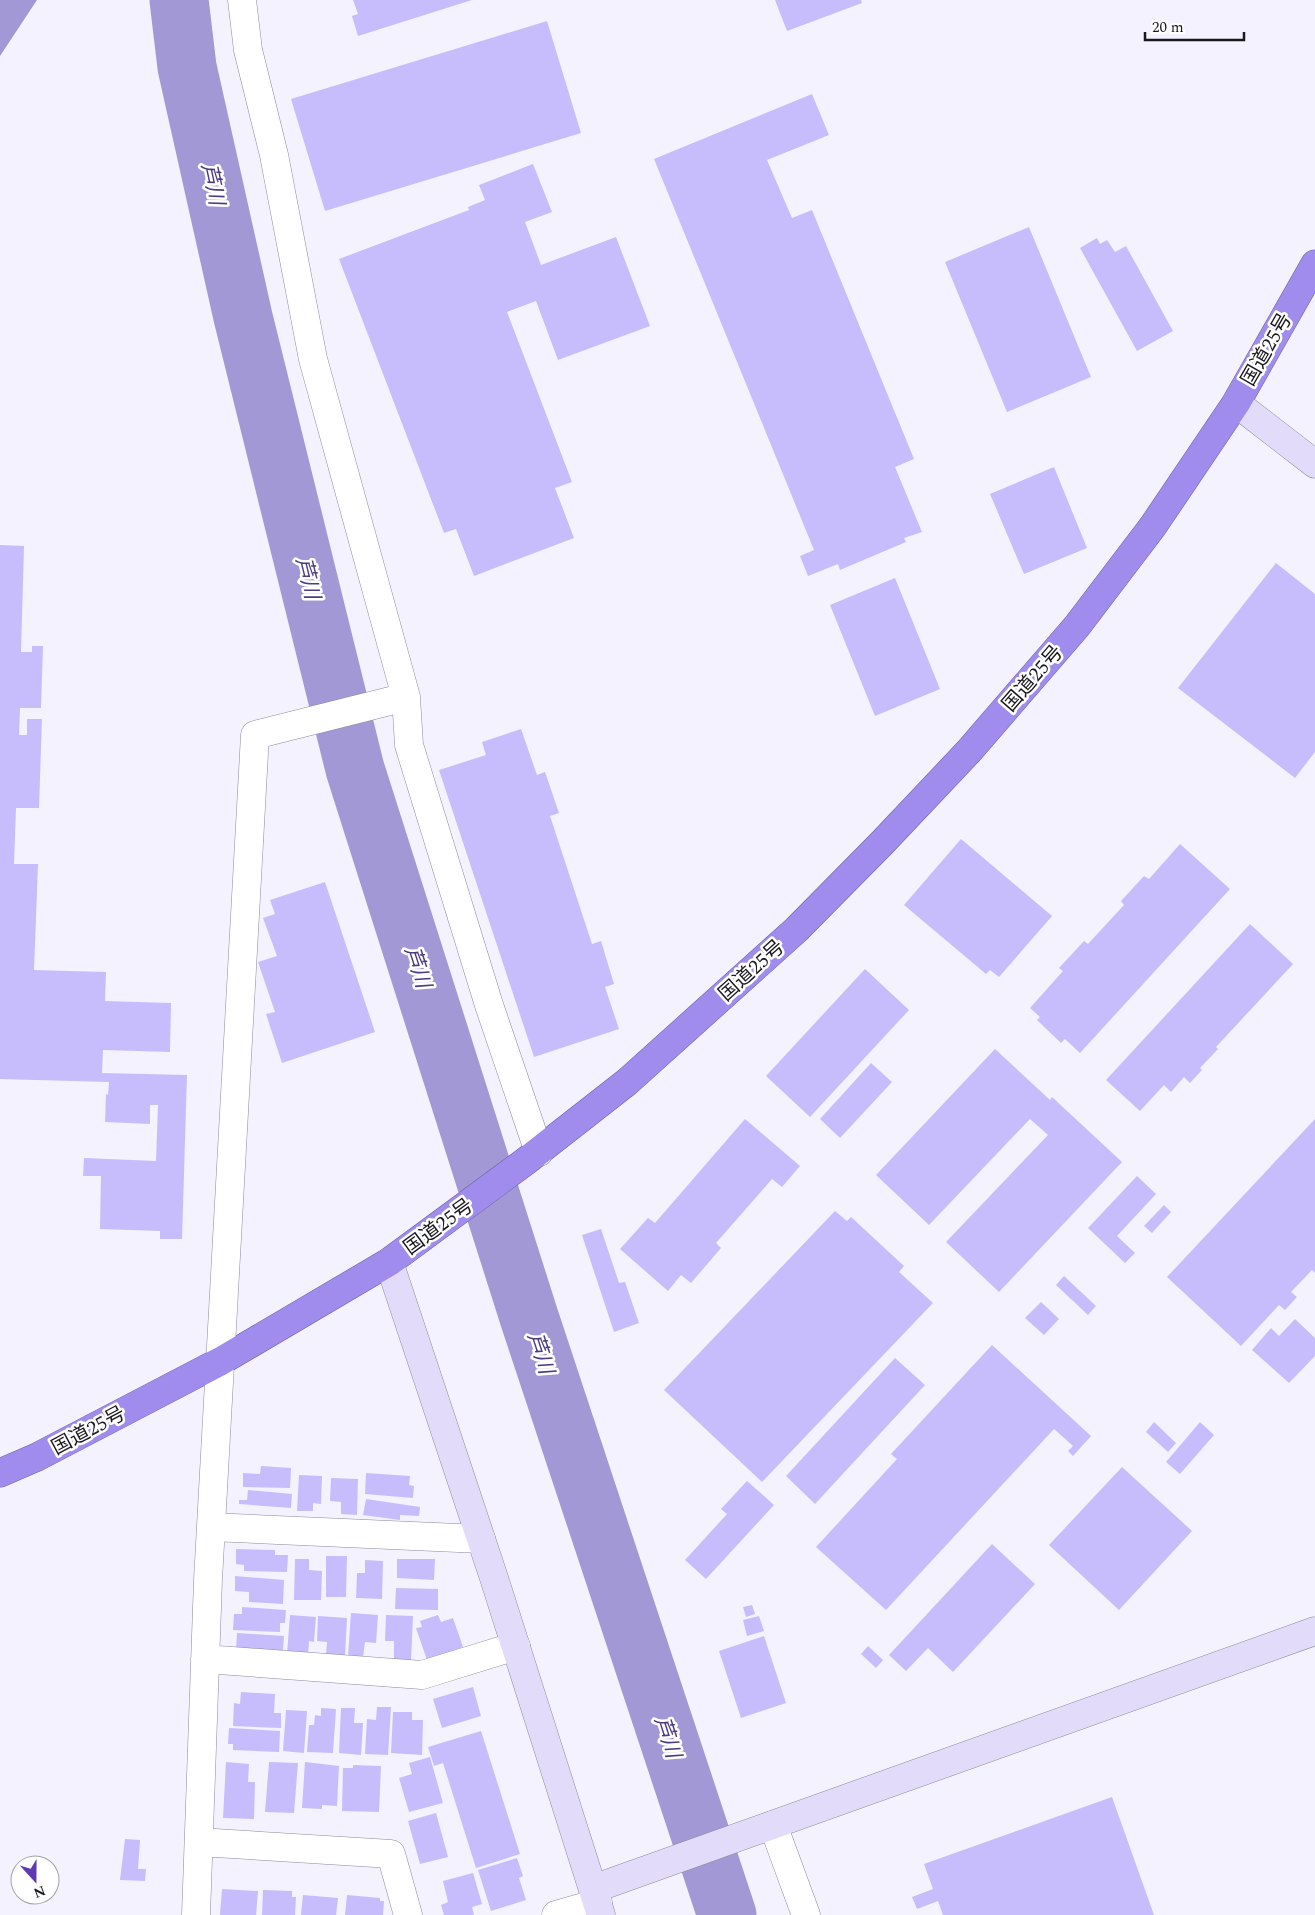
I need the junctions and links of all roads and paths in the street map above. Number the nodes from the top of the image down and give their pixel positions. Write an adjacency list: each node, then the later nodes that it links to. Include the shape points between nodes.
1 (242, 0): 5 (street, via 248,50 274,156 313,359)
2 (1315, 264): 3 (highway, 国道25号)
3 (1236, 403): 4 (street); 6 (highway, 国道25号, via 1153,526 1077,626 963,758 796,930 627,1082)
4 (1315, 464)
5 (398, 698): 6 (street, via 409,745); 8 (street, via 255,736)
6 (532, 1156): 7 (highway, 国道25号)
7 (389, 1262): 8 (highway, 国道25号); 11 (street)
8 (221, 1361): 9 (highway, 国道25号); 10 (street)
9 (0, 1473)
10 (211, 1527): 11 (street); 14 (street)
11 (481, 1539): 13 (street)
12 (1315, 1631): 15 (street)
13 (516, 1646): 14 (street, via 422,1675); 17 (street)
14 (206, 1659): 16 (street)
15 (773, 1824): 17 (street, via 664,1863); 21 (street)
16 (199, 1842): 18 (street); 19 (street, via 391,1854)
17 (597, 1902): 20 (street)
18 (196, 1915)
19 (408, 1915)
20 (556, 1915)
21 (806, 1915)

